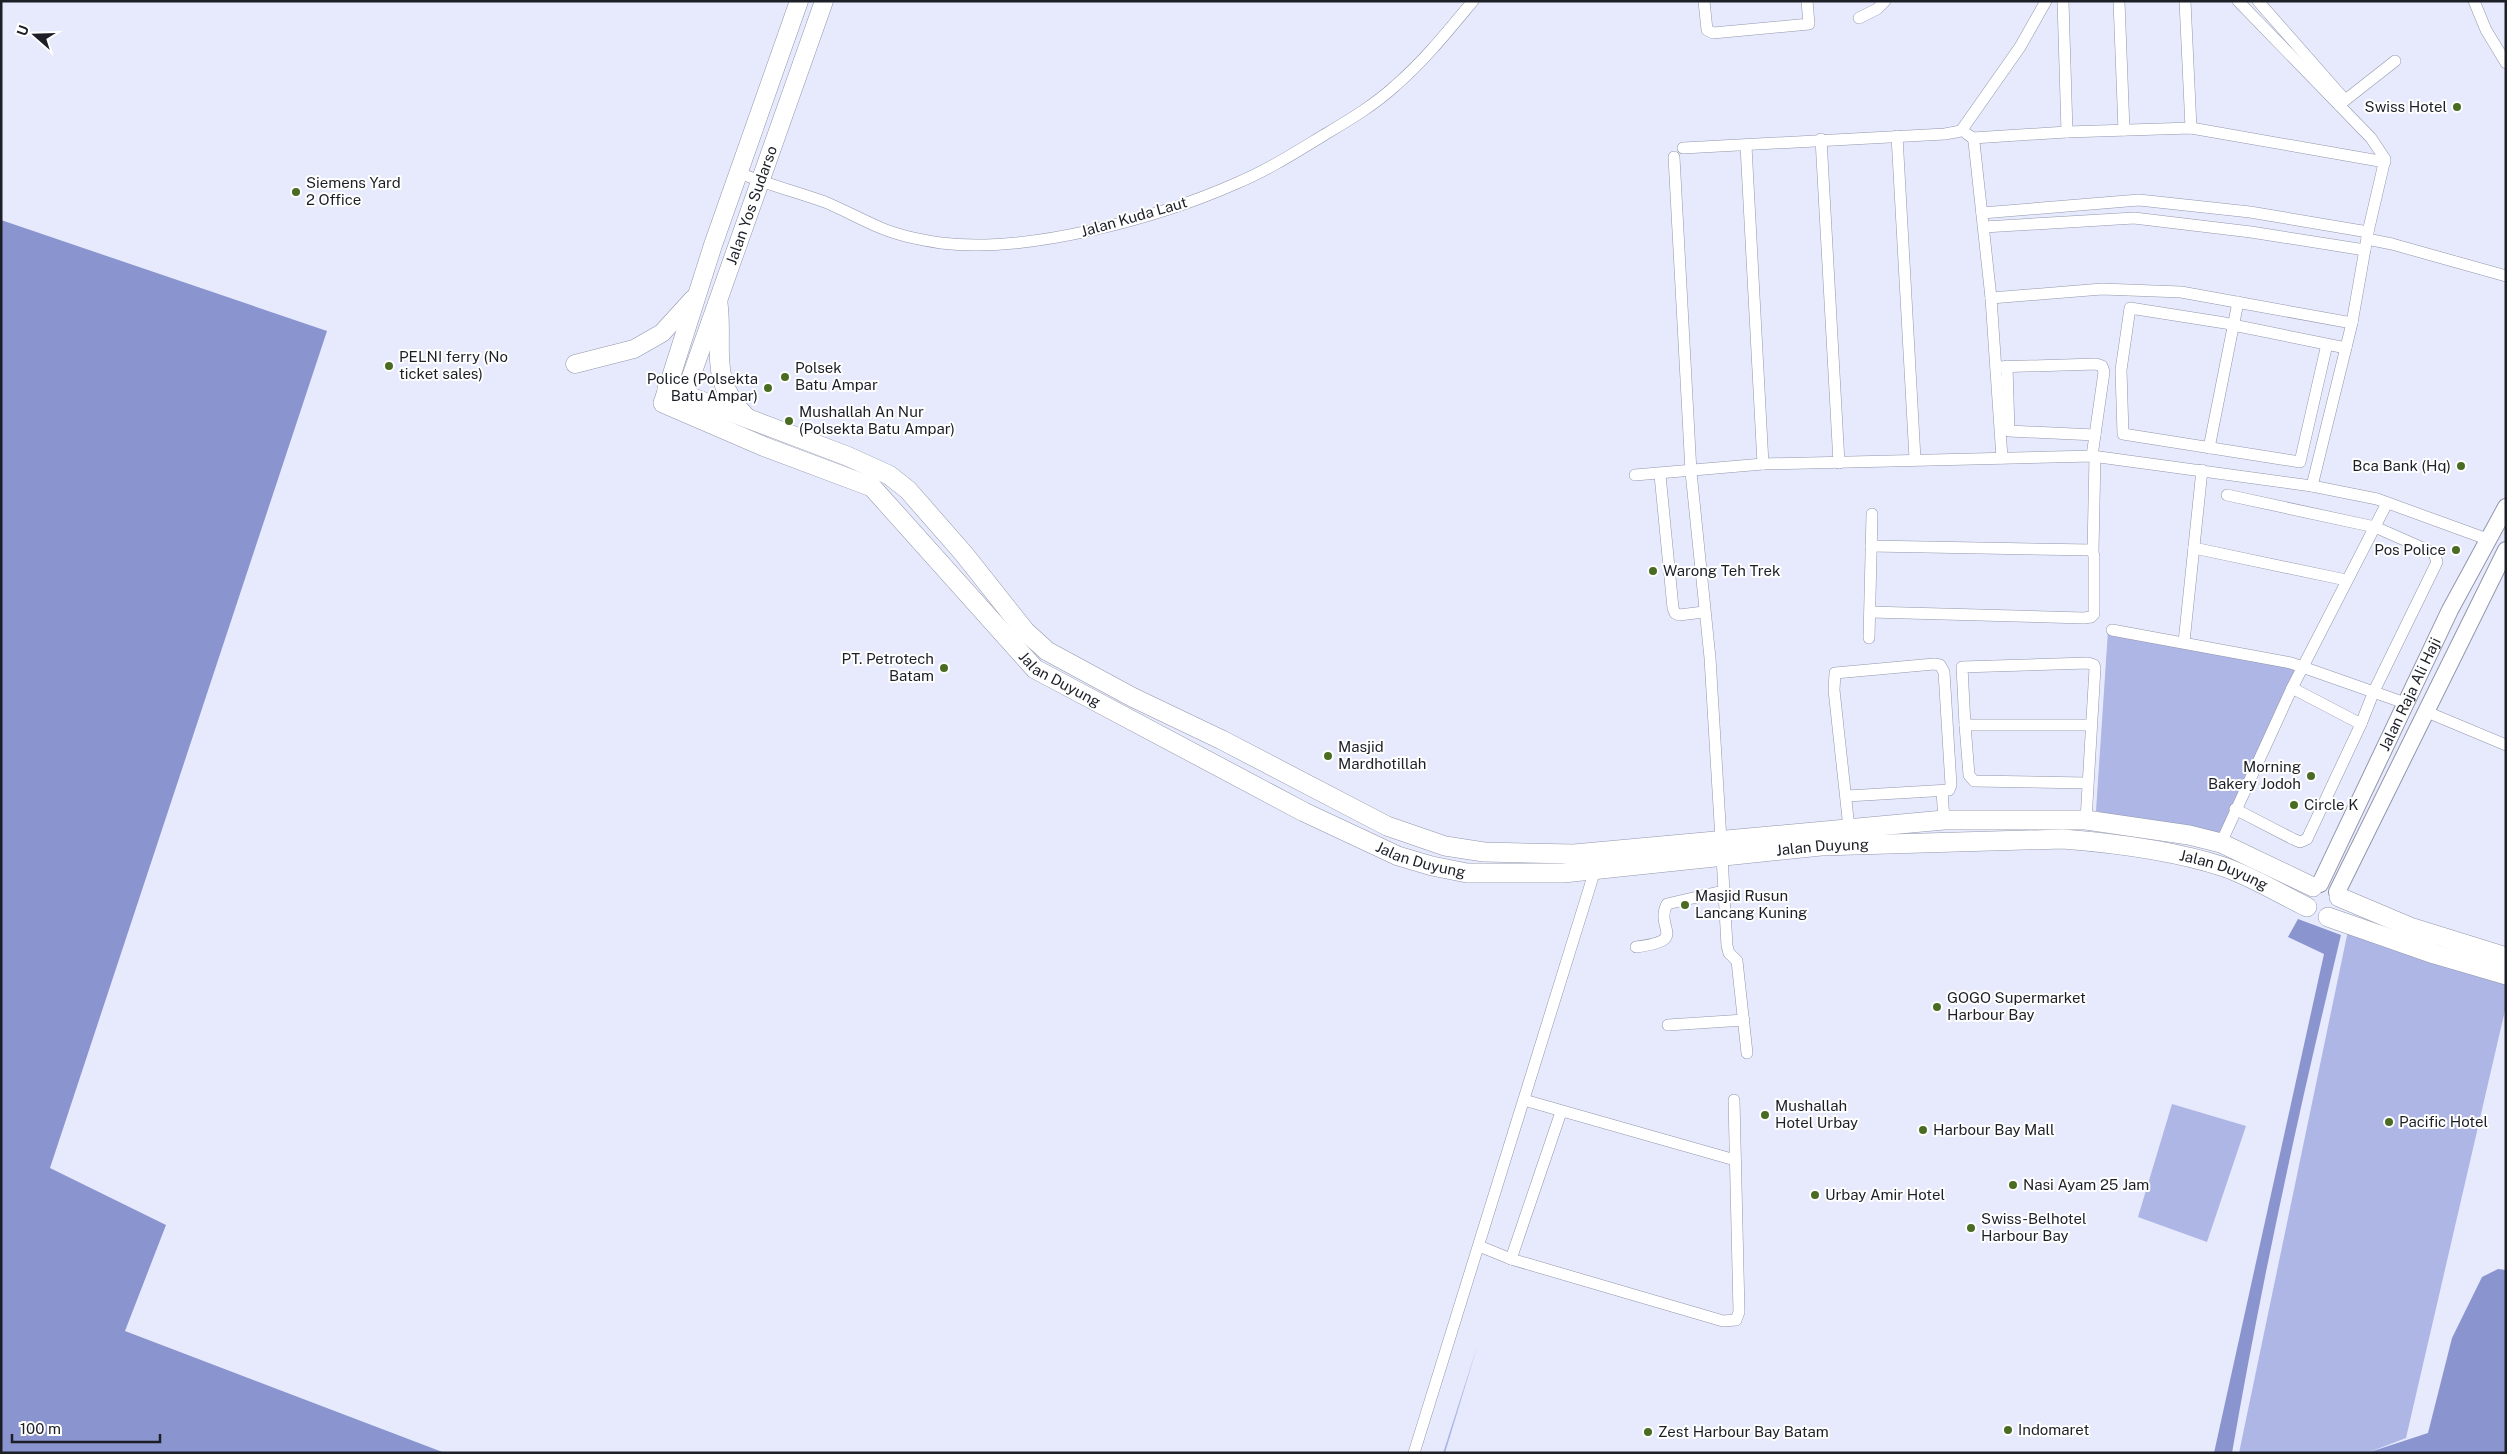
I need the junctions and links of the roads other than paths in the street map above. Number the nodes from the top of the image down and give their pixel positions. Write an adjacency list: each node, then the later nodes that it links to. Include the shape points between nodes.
1 (799, 1): 29 (main road, Jalan Yos Sudarso)
2 (824, 1): 30 (main road, Jalan Yos Sudarso)
3 (1473, 1): 30 (street, Jalan Kuda Laut, via 1431,53 1357,116 1268,169 1238,183 1099,228 1036,241 943,243 895,234 826,203)
4 (1704, 1): 5 (street, via 1707,30 1713,33 1809,24)
5 (1807, 1)
6 (2046, 1): 20 (street, via 2020,47)
7 (2063, 1): 21 (street)
8 (2119, 1): 19 (street)
9 (2185, 1): 18 (street)
10 (2238, 1): 17 (street)
11 (2258, 1): 17 (street)
12 (2474, 1): 16 (street, via 2486,30)
13 (1880, 4): 14 (street)
14 (1860, 18)
15 (2395, 61): 17 (street)
16 (2506, 63)
17 (2342, 103): 28 (street, via 2384,155)
18 (2191, 128): 19 (street); 28 (street)
19 (2124, 130): 21 (street)
20 (1961, 131): 22 (street); 23 (street)
21 (2067, 132): 23 (street)
22 (1897, 136): 24 (street); 53 (street)
23 (1974, 138): 31 (street)
24 (1821, 139): 25 (street); 54 (street)
25 (1746, 146): 26 (street); 55 (street)
26 (1683, 148)
27 (1674, 157): 57 (street)
28 (2385, 162): 33 (street)
29 (739, 173): 30 (street, Jalan Kuda Laut); 35 (main road, Jalan Yos Sudarso)
30 (762, 182): 38 (main road, Jalan Yos Sudarso)
31 (1982, 213): 32 (street); 33 (street, via 2139,200 2250,212)
32 (1984, 227): 33 (street, via 2134,218 2250,232); 36 (street)
33 (2367, 241): 34 (street, via 2392,244); 39 (street)
34 (2506, 276)
35 (696, 296): 43 (main road, via 662,333 648,341 617,354); 47 (main road, Jalan Yos Sudarso)
36 (1991, 298): 37 (street, via 2130,289 2181,292); 44 (street)
37 (2238, 302): 39 (street); 40 (street)
38 (718, 303): 47 (main road, Jalan Yos Sudarso); 48 (highway, via 722,382 733,403)
39 (2352, 323): 42 (street)
40 (2233, 325): 41 (street); 50 (street); 50 (street, via 2130,308 2121,370 2123,434)
41 (2327, 344): 42 (street); 45 (street)
42 (2346, 348): 46 (street)
43 (574, 364)
44 (2001, 367): 49 (street, via 2010,432); 49 (street, via 2100,365 2104,372); 52 (street)
45 (2320, 376): 46 (street); 50 (street, via 2300,462)
46 (2337, 382): 60 (street)
47 (674, 399): 48 (highway, Jalan Duyung); 91 (highway, Jalan Duyung, via 765,447 872,487 1035,670)
48 (750, 420): 87 (highway, Jalan Duyung, via 862,463 898,482 964,554 1026,631 1054,656)
49 (2095, 435): 51 (street)
50 (2209, 448)
51 (2093, 456): 52 (street); 56 (street); 69 (street)
52 (2002, 458): 53 (street)
53 (1914, 459): 54 (street)
54 (1838, 463): 55 (street)
55 (1763, 464): 57 (street)
56 (2202, 470): 60 (street); 68 (street)
57 (1691, 472): 59 (street); 72 (street)
58 (1635, 475): 59 (street)
59 (1660, 475): 72 (street, via 1675,613)
60 (2312, 486): 62 (street)
61 (2227, 495): 65 (street)
62 (2388, 503): 65 (street); 66 (street)
63 (2506, 507): 66 (main road, Jalan Raja Ali Haji)
64 (1872, 514): 67 (street)
65 (2375, 527): 71 (street); 79 (street, via 2434,552 2437,562)
66 (2487, 539): 80 (main road, Jalan Raja Ali Haji)
67 (1871, 546): 69 (street); 73 (street)
68 (2194, 548): 71 (street); 76 (street)
69 (2093, 551): 73 (street, via 2094,614 2091,617)
70 (2506, 551): 81 (main road, Jalan Raja Ali Haji)
71 (2346, 580): 77 (street)
72 (1704, 612): 99 (street, via 1710,658)
73 (1870, 612): 75 (street)
74 (2112, 630): 76 (street)
75 (1869, 638)
76 (2184, 642): 77 (street)
77 (2303, 667): 78 (street); 79 (street)
78 (2292, 688): 82 (street); 90 (street)
79 (2374, 691): 80 (street); 82 (street)
80 (2405, 703): 92 (main road, Jalan Raja Ali Haji)
81 (2427, 712): 85 (street); 95 (main road, Jalan Raja Ali Haji)
82 (2362, 724): 90 (street, via 2304,842)
83 (1965, 725): 84 (street); 84 (street, via 1961,674 1964,666 2088,663 2096,668); 86 (street, via 1969,775 1974,781)
84 (2092, 725): 86 (street)
85 (2506, 745)
86 (2087, 783): 93 (street)
87 (1314, 789): 91 (highway); 99 (highway, Jalan Duyung, via 1387,826 1467,851 1574,854)
88 (1942, 791): 89 (street); 89 (street, via 1949,790 1951,785 1944,672 1940,665 1934,664 1835,673 1834,690); 94 (street)
89 (1847, 796): 96 (street)
90 (2235, 809): 98 (street)
91 (1304, 812): 100 (highway, Jalan Duyung, via 1398,856 1450,870 1563,873)
92 (2353, 814): 95 (main road); 101 (main road, Jalan Raja Ali Haji)
93 (2086, 820): 94 (highway, Jalan Duyung); 98 (highway, Jalan Duyung)
94 (1936, 821): 96 (highway, Jalan Duyung); 97 (highway)
95 (2373, 824): 103 (main road, Jalan Raja Ali Haji)
96 (1849, 828): 99 (highway, Jalan Duyung)
97 (1931, 842): 99 (highway, Jalan Duyung); 104 (highway, Jalan Duyung, via 2063,839 2102,842 2225,868)
98 (2220, 842): 101 (highway, Jalan Duyung)
99 (1721, 848): 100 (highway, Jalan Duyung); 102 (street)
100 (1595, 870): 112 (street)
101 (2317, 885): 103 (highway, via 2330,886); 104 (highway, via 2306,897)
102 (1723, 891): 106 (street, via 1667,904 1665,939 1655,945); 109 (street, via 1728,950 1737,961)
103 (2338, 895): 105 (highway, via 2338,907); 107 (highway, via 2410,927)
104 (2307, 907): 105 (highway, via 2313,915)
105 (2328, 917): 108 (highway)
106 (1636, 947)
107 (2506, 957)
108 (2506, 975)
109 (1744, 1020): 110 (street); 111 (street)
110 (1668, 1025)
111 (1748, 1053)
112 (1524, 1100): 114 (street); 116 (street)
113 (1734, 1100): 115 (street)
114 (1561, 1112): 115 (street); 117 (street)
115 (1735, 1160): 117 (street, via 1739,1312 1733,1322)
116 (1478, 1246): 117 (street); 118 (street)
117 (1511, 1258)
118 (1414, 1453)

